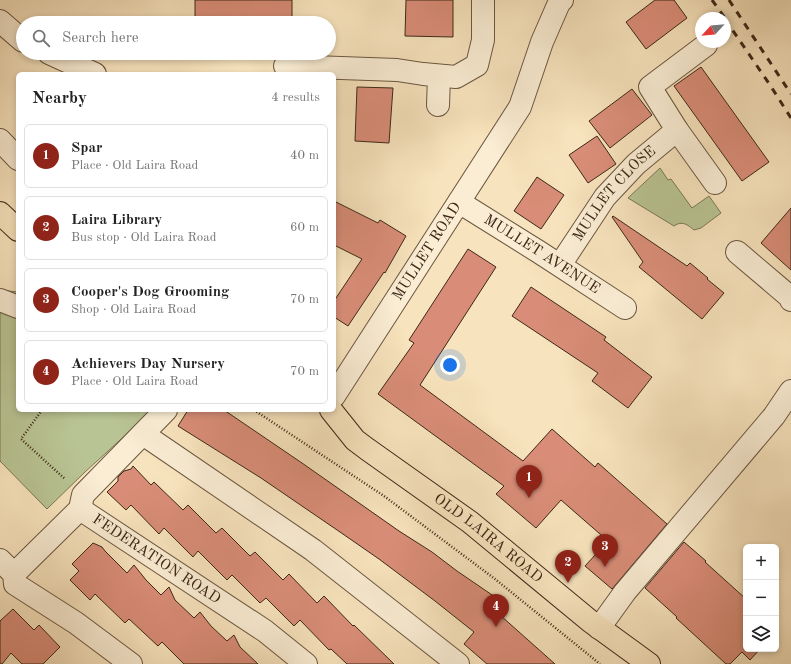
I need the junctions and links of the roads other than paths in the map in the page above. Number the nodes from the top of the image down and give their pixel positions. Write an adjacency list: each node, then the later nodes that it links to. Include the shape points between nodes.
1 (483, 0): 10 (street, via 483,40 477,65 456,77)
2 (559, 1): 16 (street, MULLET ROAD, via 520,107)
3 (0, 22): 4 (street)
4 (16, 35)
5 (701, 48): 12 (street, via 650,87)
6 (65, 60): 9 (street)
7 (285, 66): 8 (street)
8 (318, 71): 10 (street, via 397,70)
9 (91, 72)
10 (439, 76): 11 (street)
11 (438, 105)
12 (677, 130): 15 (street); 20 (street, MULLET CLOSE, via 636,164 605,196)
13 (0, 140): 14 (street)
14 (16, 157)
15 (715, 183)
16 (459, 202): 20 (street, MULLET AVENUE); 26 (street, MULLET ROAD)
17 (0, 213): 18 (main road)
18 (16, 228)
19 (737, 252): 22 (street)
20 (560, 265): 24 (street, MULLET AVENUE)
21 (0, 300): 23 (street)
22 (791, 300)
23 (16, 306)
24 (625, 308)
25 (791, 391): 32 (street, via 774,416 625,592)
26 (336, 393)
27 (164, 412): 29 (street)
28 (333, 412): 32 (main road, OLD LAIRA ROAD, via 355,440 470,522)
29 (143, 434): 30 (street); 35 (street, via 313,550)
30 (81, 502): 31 (street, FEDERATION ROAD); 34 (street, FEDERATION ROAD, via 264,631)
31 (7, 567): 33 (street, via 15,584 76,623)
32 (599, 628): 36 (main road, OLD LAIRA ROAD)
33 (131, 664)
34 (306, 664)
35 (458, 664)
36 (649, 664)

